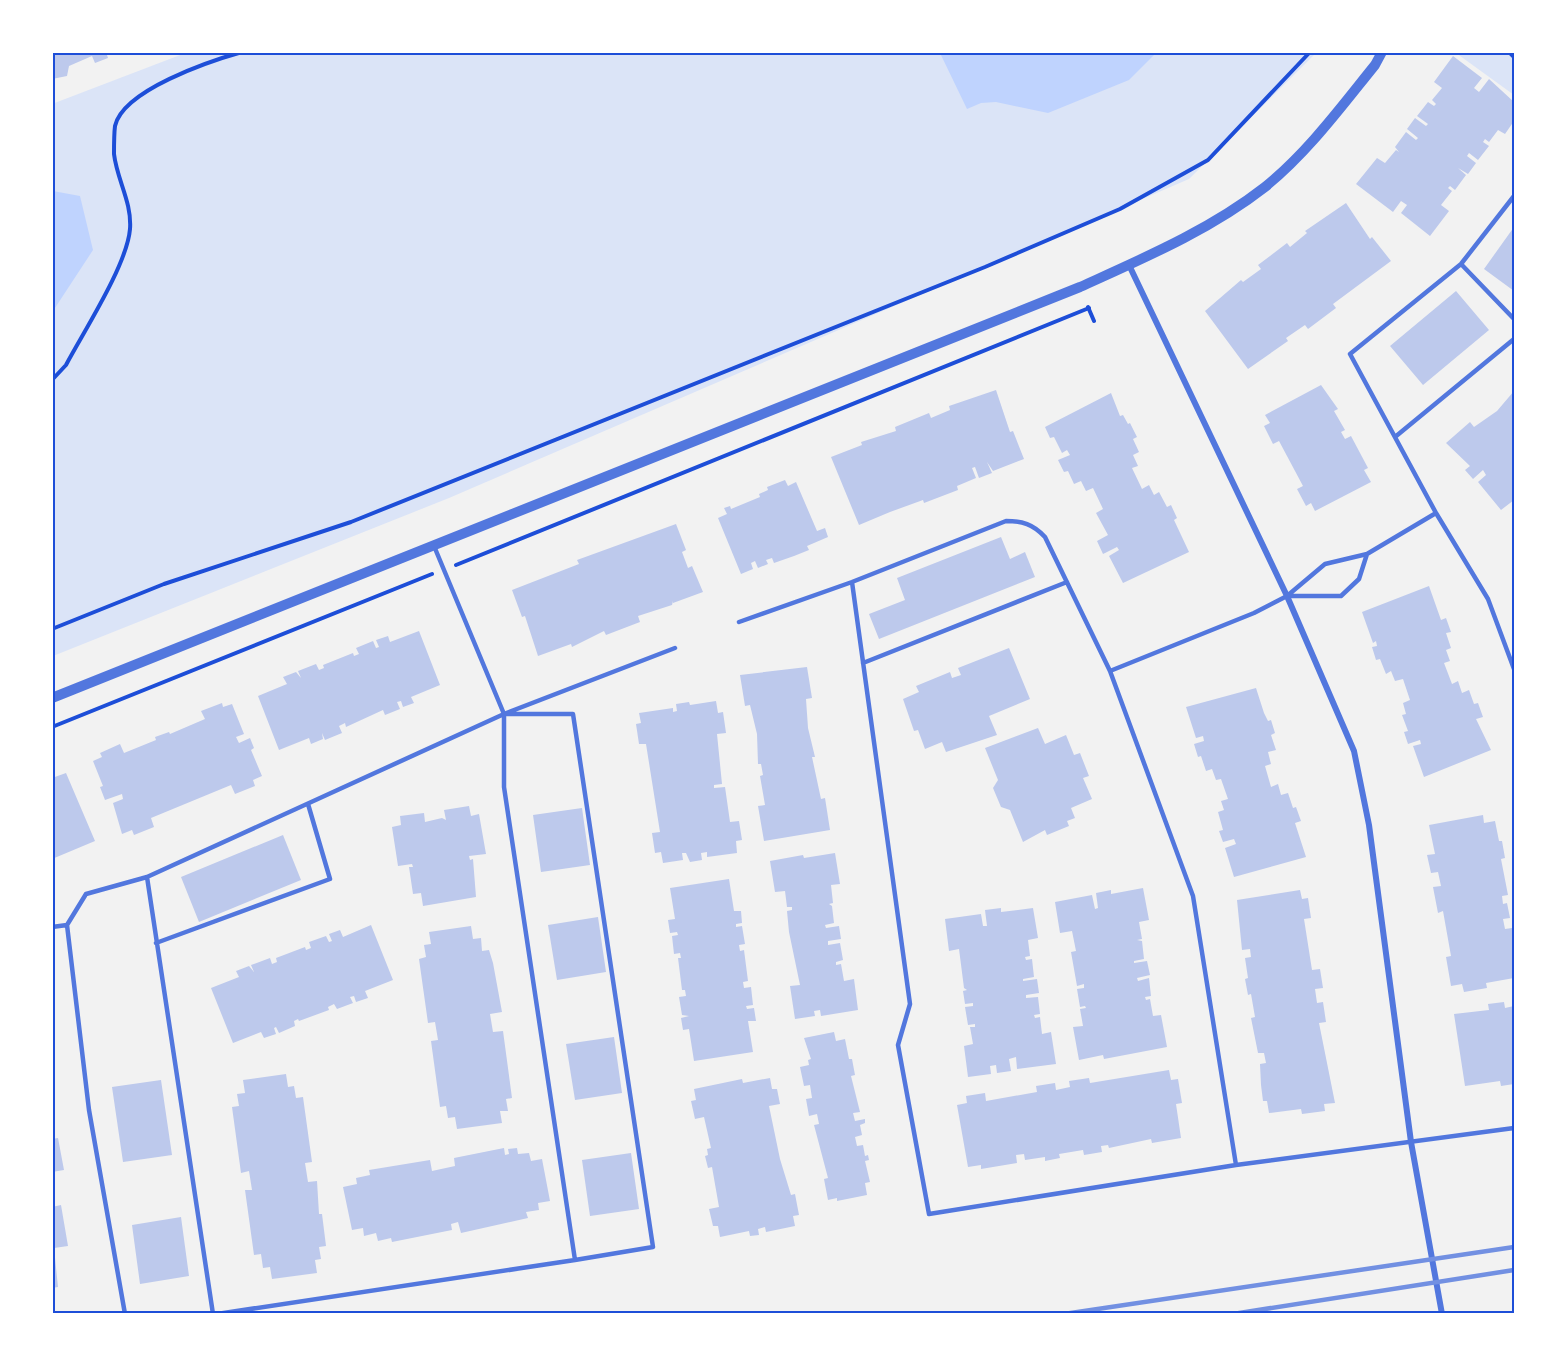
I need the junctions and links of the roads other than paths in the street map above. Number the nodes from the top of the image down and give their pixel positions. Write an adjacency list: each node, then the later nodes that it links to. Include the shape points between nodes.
1 (1382, 52): 4 (street, via 1321,132 1264,187 1172,246)
2 (1515, 196): 3 (lane)
3 (1461, 264): 5 (lane); 7 (lane, via 1350,354)
4 (1129, 265): 9 (street); 13 (street)
5 (1515, 319)
6 (1515, 339): 7 (lane)
7 (1395, 437): 8 (lane)
8 (1436, 513): 10 (lane); 17 (lane, via 1488,599)
9 (433, 544): 19 (street); 20 (lane)
10 (1367, 554): 13 (lane, via 1325,564); 13 (lane, via 1359,579 1341,596)
11 (852, 582): 12 (lane, via 1006,521 1038,529); 14 (lane); 16 (lane)
12 (1067, 582): 16 (lane); 18 (lane)
13 (1287, 597): 18 (lane); 27 (street, via 1354,751 1369,825)
14 (739, 622)
15 (675, 648): 20 (lane)
16 (863, 663): 28 (lane, via 910,1004 898,1045 929,1214)
17 (1515, 669)
18 (1110, 671): 28 (lane, via 1193,896)
19 (52, 698)
20 (504, 714): 21 (lane); 29 (lane, via 504,787); 29 (lane, via 573,714 653,1247)
21 (308, 804): 22 (lane); 25 (lane, via 330,879)
22 (147, 877): 23 (lane, via 86,894); 25 (lane)
23 (67, 925): 24 (lane); 30 (lane, via 89,1110)
24 (52, 927)
25 (156, 943): 31 (lane)
26 (1515, 1128): 27 (lane)
27 (1411, 1142): 28 (lane); 32 (street)
28 (1236, 1165)
29 (575, 1260): 31 (lane)
30 (125, 1314)
31 (215, 1314)
32 (1442, 1314)

